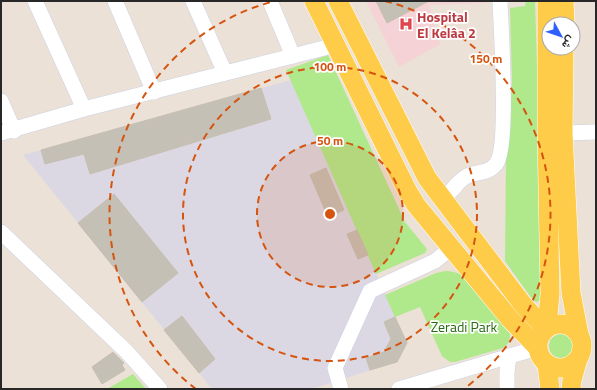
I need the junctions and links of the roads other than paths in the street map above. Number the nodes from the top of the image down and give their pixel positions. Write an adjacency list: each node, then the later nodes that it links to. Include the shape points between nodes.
1 (35, 1): 17 (street)
2 (115, 1): 15 (street)
3 (193, 1): 14 (street)
4 (270, 1): 12 (street)
5 (314, 1): 11 (main road)
6 (338, 1): 21 (main road, via 427,178)
7 (500, 1): 21 (street, via 503,69 502,141 499,160 490,170 469,175 461,180)
8 (547, 1): 27 (main road)
9 (564, 1): 10 (main road)
10 (565, 16)
11 (336, 45): 12 (street); 23 (main road, via 407,190 426,219)
12 (293, 56): 14 (street)
13 (564, 56): 20 (main road)
14 (225, 73): 15 (street)
15 (154, 92): 17 (street)
16 (1, 102): 18 (street)
17 (84, 109): 18 (street)
18 (7, 132)
19 (596, 132): 20 (street)
20 (563, 133): 26 (main road)
21 (441, 199): 24 (main road)
22 (1, 232): 35 (street, via 128,352)
23 (452, 248): 25 (main road); 36 (street, via 435,261 370,291 334,368)
24 (484, 255): 25 (main road); 28 (main road)
25 (468, 267): 29 (main road)
26 (571, 293): 27 (main road); 31 (main road)
27 (550, 294): 30 (main road)
28 (524, 306): 29 (main road); 30 (main road)
29 (510, 319): 32 (main road)
30 (547, 328): 31 (main road, via 554,324 568,325); 32 (main road, via 539,337)
31 (579, 334): 34 (main road, via 582,347)
32 (541, 355): 33 (street); 34 (main road, via 553,368 567,367); 39 (main road)
33 (509, 356): 37 (street); 38 (street)
34 (578, 359): 40 (main road)
35 (160, 389)
36 (341, 389)
37 (399, 389)
38 (507, 389)
39 (550, 389)
40 (572, 389)

